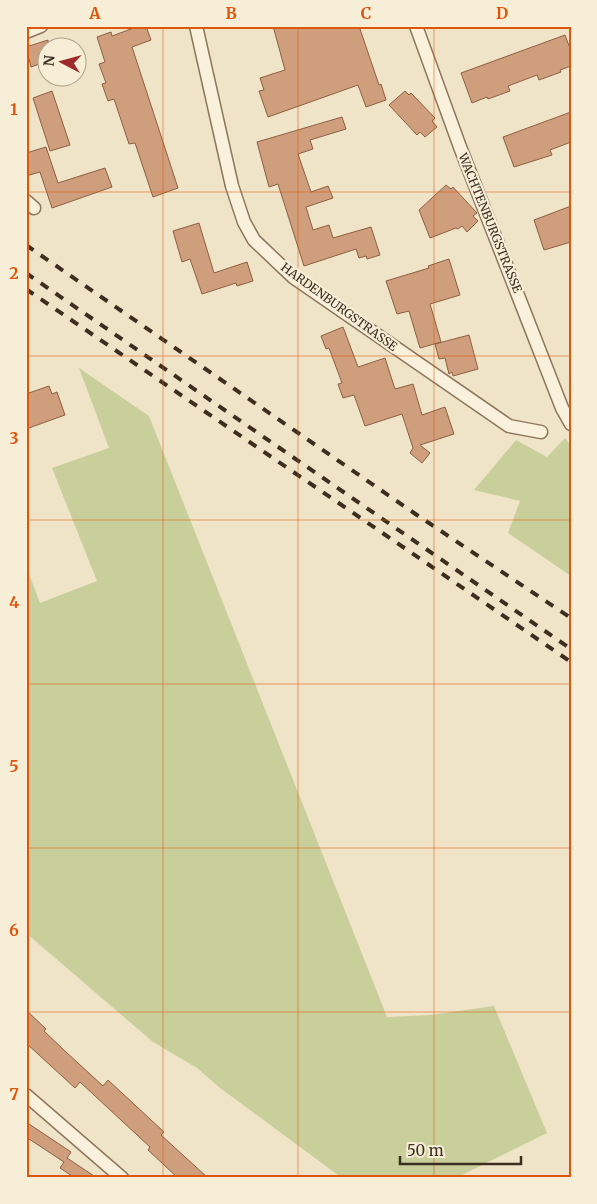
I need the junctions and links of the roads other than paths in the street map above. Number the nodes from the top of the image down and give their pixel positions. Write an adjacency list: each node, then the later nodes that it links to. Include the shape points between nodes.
1 (41, 26): 4 (street)
2 (196, 26): 7 (street, HARDENBURGSTRASSE, via 232,186 254,240 293,277 509,426)
3 (416, 26): 5 (street, WACHTENBURGSTRASSE, via 460,146)
4 (26, 32)
5 (567, 404): 6 (street, WACHTENBURGSTRASSE)
6 (571, 424)
7 (541, 432)
8 (26, 1095): 9 (street)
9 (122, 1178)

